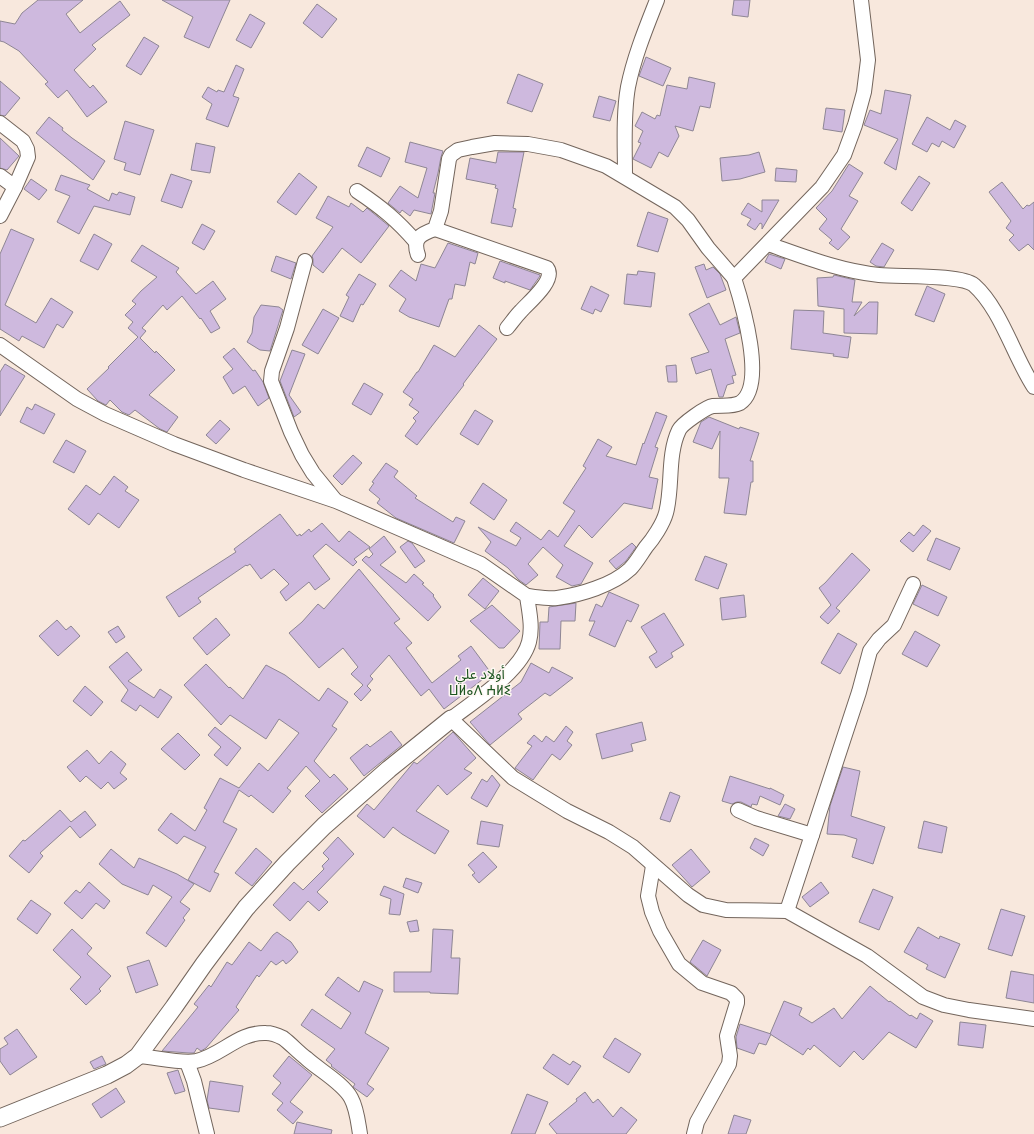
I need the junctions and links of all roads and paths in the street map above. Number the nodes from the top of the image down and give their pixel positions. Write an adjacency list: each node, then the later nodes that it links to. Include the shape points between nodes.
1 (657, 0): 5 (street, via 635,60 628,88)
2 (861, 0): 10 (street, via 868,60 864,92 844,155 822,187)
3 (0, 123): 6 (street, via 23,142 27,149 28,157)
4 (0, 176): 6 (street)
5 (625, 176): 9 (street, via 606,166 561,150 528,144 496,143 458,150 449,159 441,211); 12 (street, via 675,207)
6 (15, 187): 8 (street)
7 (357, 191): 9 (street, via 402,224 417,248 424,233)
8 (0, 216)
9 (435, 228): 13 (street, via 549,270 545,285)
10 (768, 244): 12 (street); 15 (street, via 828,265 878,275 953,278 973,284 987,300)
11 (305, 261): 16 (street, via 271,381 302,455)
12 (734, 278): 18 (street, via 749,334 751,383 747,396 733,405 712,406 680,428 675,440 666,515 653,538 629,569 588,591 557,598)
13 (507, 328)
14 (0, 345): 16 (street, via 77,399 105,414 244,470)
15 (1034, 387)
16 (336, 501): 18 (street, via 481,564)
17 (913, 584): 21 (street, via 894,625 870,651)
18 (527, 596): 19 (street, via 531,625 528,643 519,661 503,678)
19 (451, 719): 22 (street, via 513,778 566,811 633,847); 25 (street, via 324,826 246,908)
20 (738, 810): 21 (street)
21 (812, 835): 23 (street)
22 (653, 866): 23 (street, via 702,904 726,910); 30 (street, via 648,896 652,912 679,964 702,983 731,993 737,999 727,1036 729,1064 697,1122)
23 (788, 911): 24 (street, via 868,956 923,997 969,1010)
24 (1034, 1018)
25 (138, 1056): 26 (street); 27 (street, via 107,1075)
26 (188, 1062): 28 (street); 29 (street, via 208,1056 248,1035 274,1034 288,1042 343,1088 353,1103)
27 (0, 1118)
28 (207, 1134)
29 (360, 1134)
30 (694, 1134)

